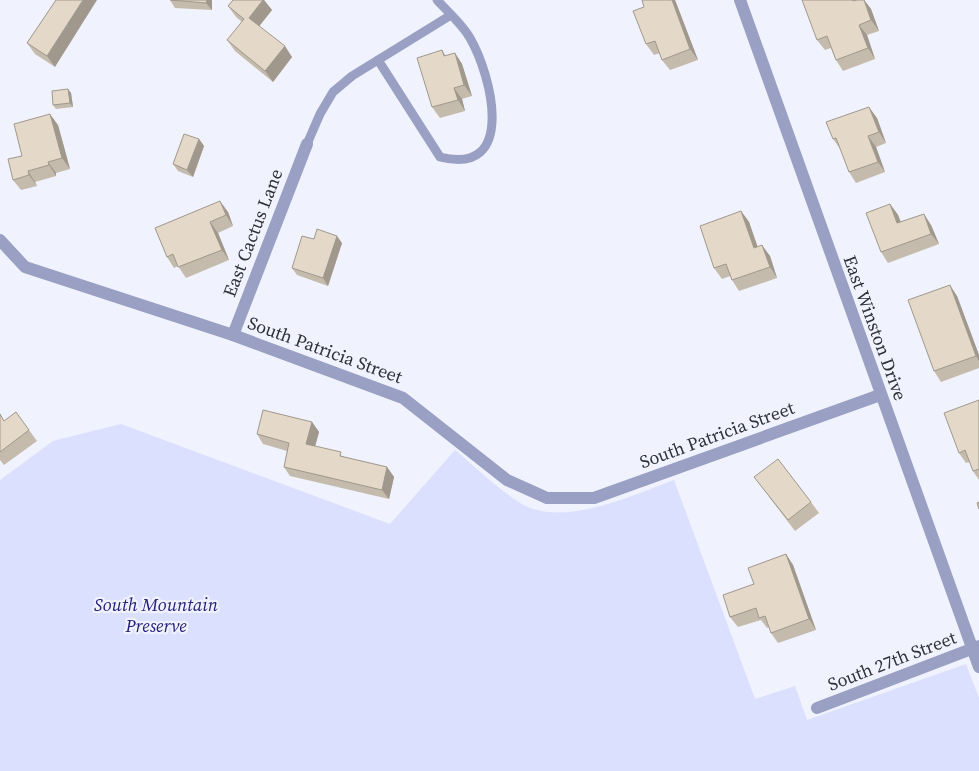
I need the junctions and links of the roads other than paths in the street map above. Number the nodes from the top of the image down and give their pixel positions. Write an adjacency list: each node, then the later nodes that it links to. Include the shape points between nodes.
1 (437, 0): 3 (lane)
2 (740, 0): 8 (street, East Winston Drive)
3 (451, 15): 4 (lane); 4 (lane, via 470,37 480,61 492,112 489,144 475,157 456,161 440,157)
4 (378, 60): 5 (lane, via 333,92)
5 (306, 144): 7 (street, East Cactus Lane)
6 (0, 240): 7 (street, South Patricia Street, via 25,267)
7 (233, 335): 8 (street, South Patricia Street, via 403,398 507,480 547,498 594,498)
8 (880, 396): 9 (street, East Winston Drive)
9 (975, 647): 10 (street, East Winston Drive); 11 (street, South 27th Street)
10 (979, 667)
11 (817, 708)

